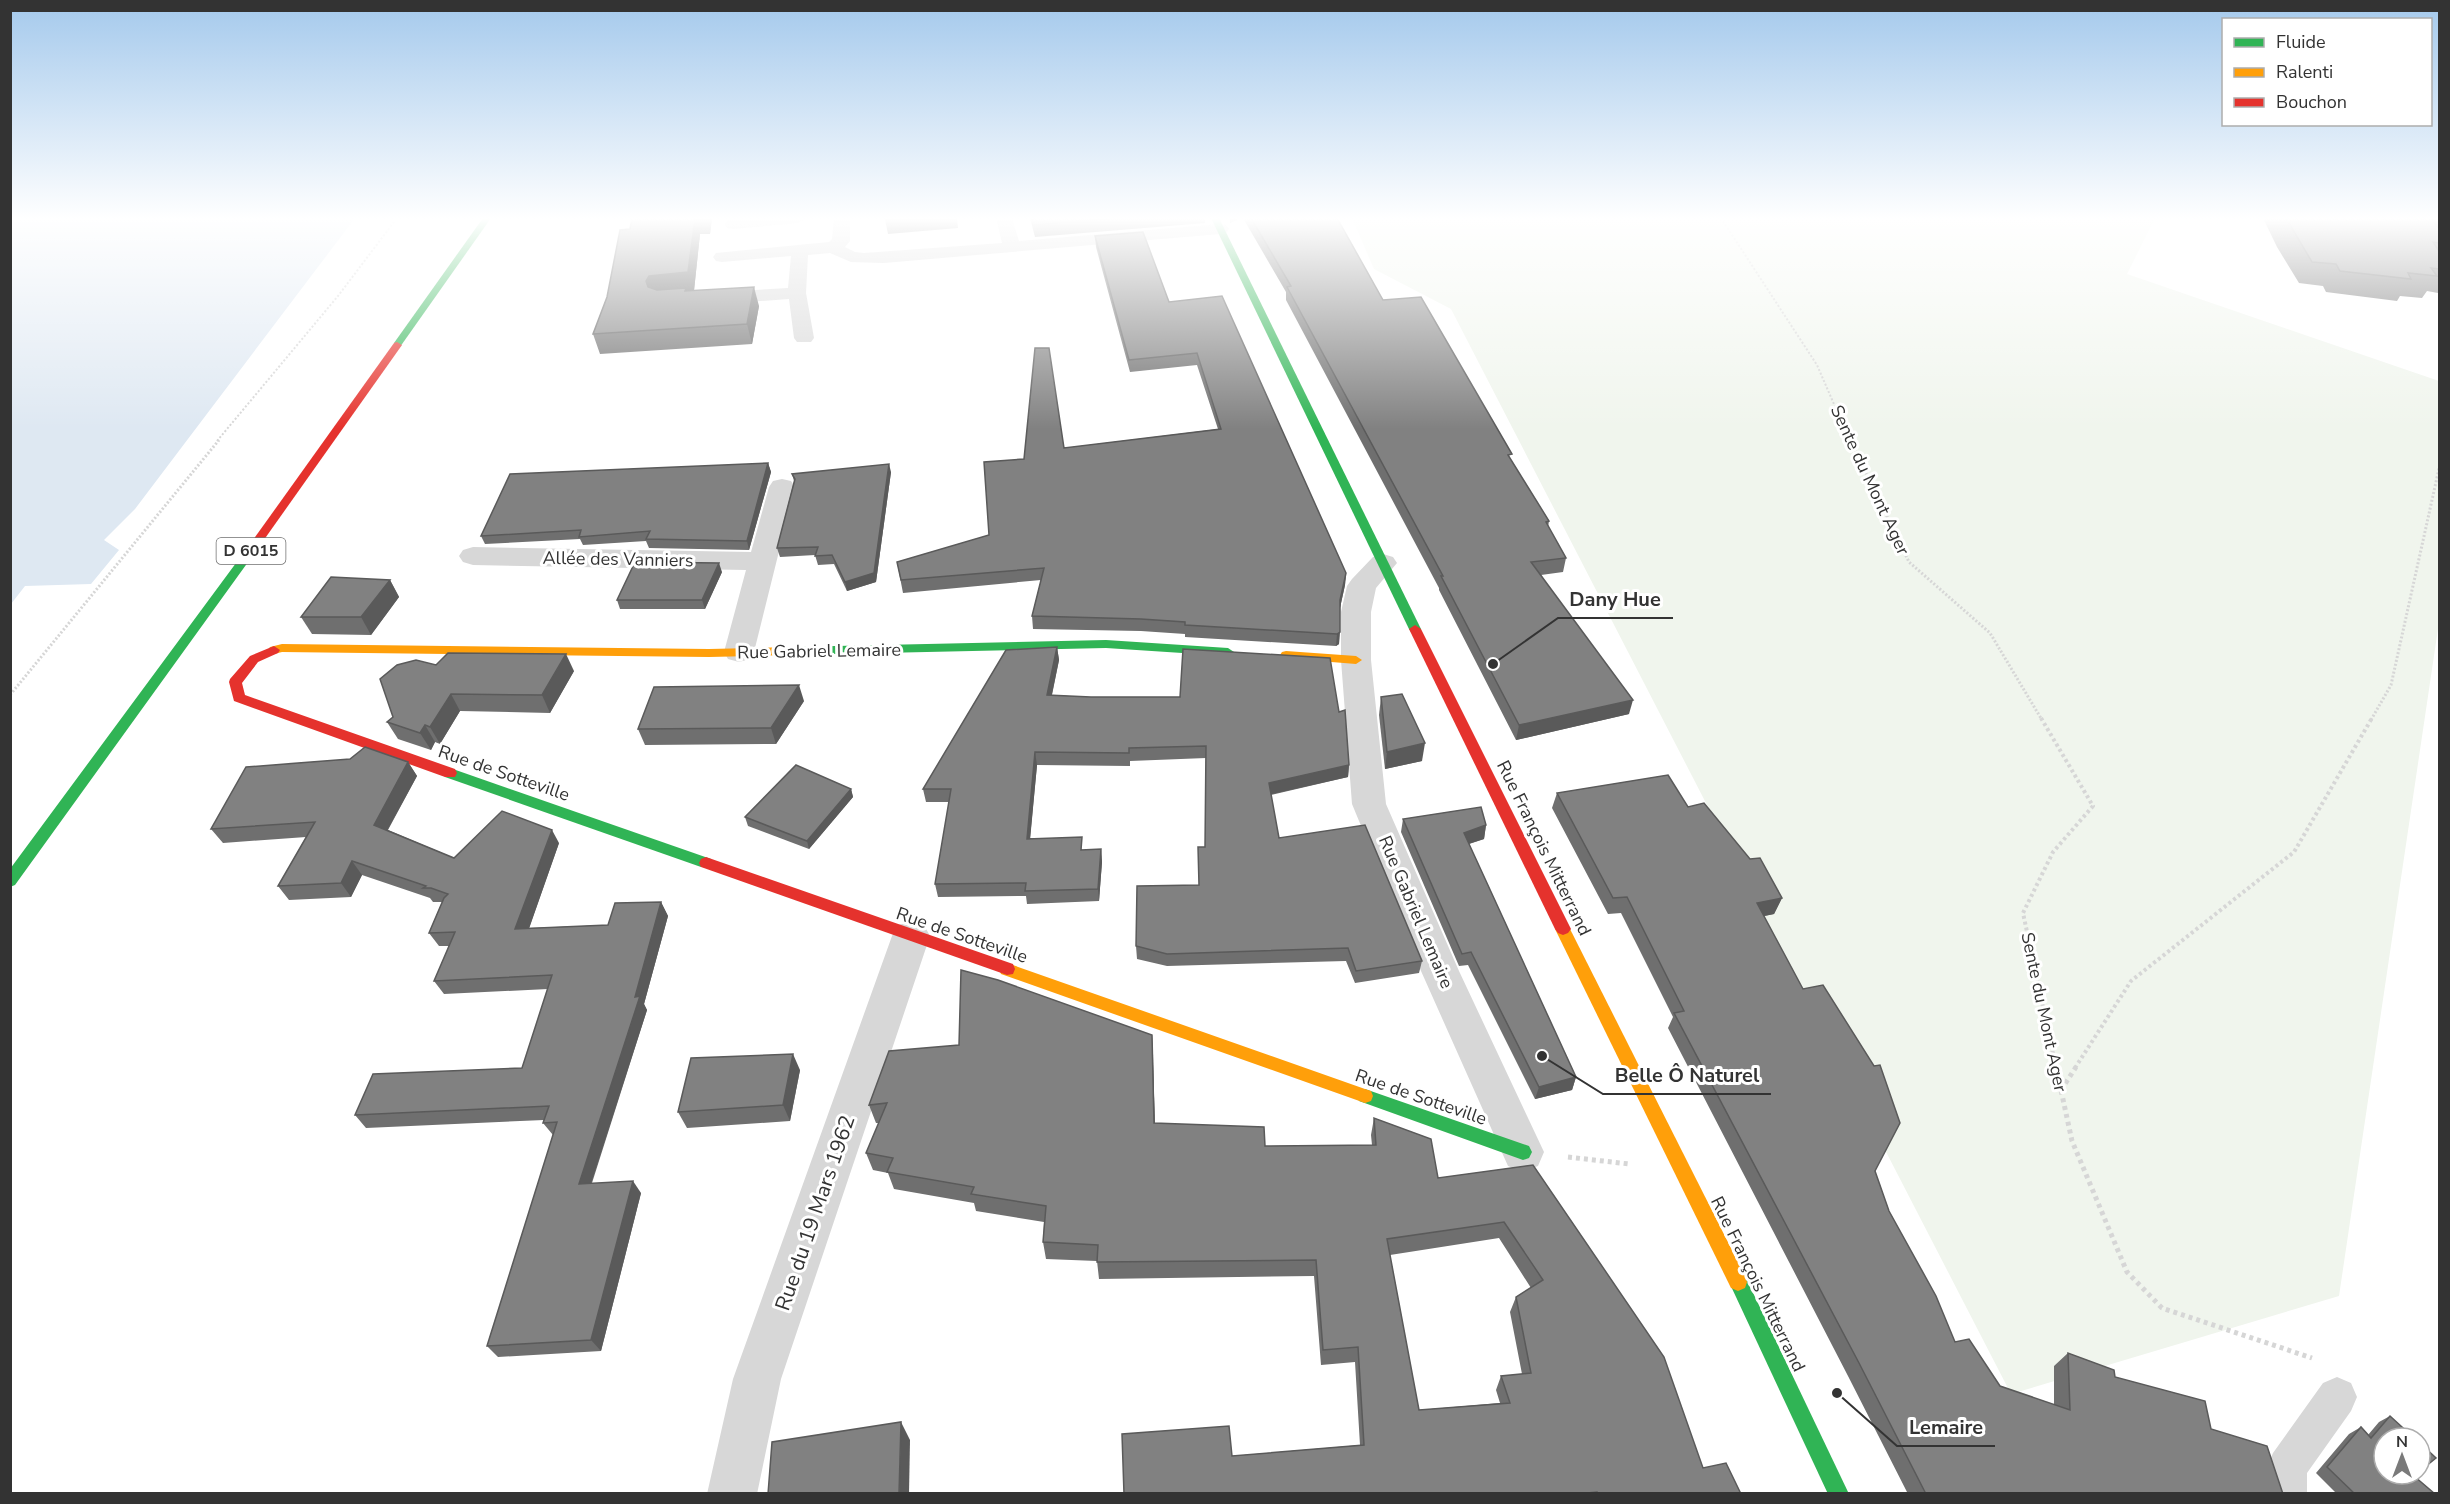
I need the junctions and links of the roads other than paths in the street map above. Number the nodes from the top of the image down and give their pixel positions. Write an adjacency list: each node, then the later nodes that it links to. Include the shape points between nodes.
1 (438, 288): 16 (street, D 6015)
2 (797, 288): 4 (lane)
3 (1248, 288): 10 (street, Rue François Mitterrand)
4 (797, 293): 5 (lane); 6 (lane)
5 (708, 298)
6 (804, 338)
7 (782, 487): 9 (street)
8 (473, 556): 9 (street, Allée des Vanniers)
9 (763, 561): 11 (street)
10 (1383, 563): 14 (street, Rue Gabriel Lemaire, via 1362,586 1356,612); 21 (street, Rue François Mitterrand)
11 (739, 652): 12 (street, Rue Gabriel Lemaire, via 1106,644); 15 (street, Rue Gabriel Lemaire, via 282,648 263,651 249,663 235,682)
12 (1237, 652)
13 (1273, 654): 14 (street)
14 (1356, 660): 18 (street, Rue Gabriel Lemaire, via 1369,804)
15 (239, 698): 17 (street, Rue de Sotteville)
16 (10, 881)
17 (911, 936): 18 (street, Rue de Sotteville); 20 (street, Rue du 19 Mars 1962, via 757,1379)
18 (1523, 1152)
19 (2337, 1397): 22 (lane, via 2287,1467)
20 (732, 1494)
21 (1839, 1494)
22 (2286, 1494)

